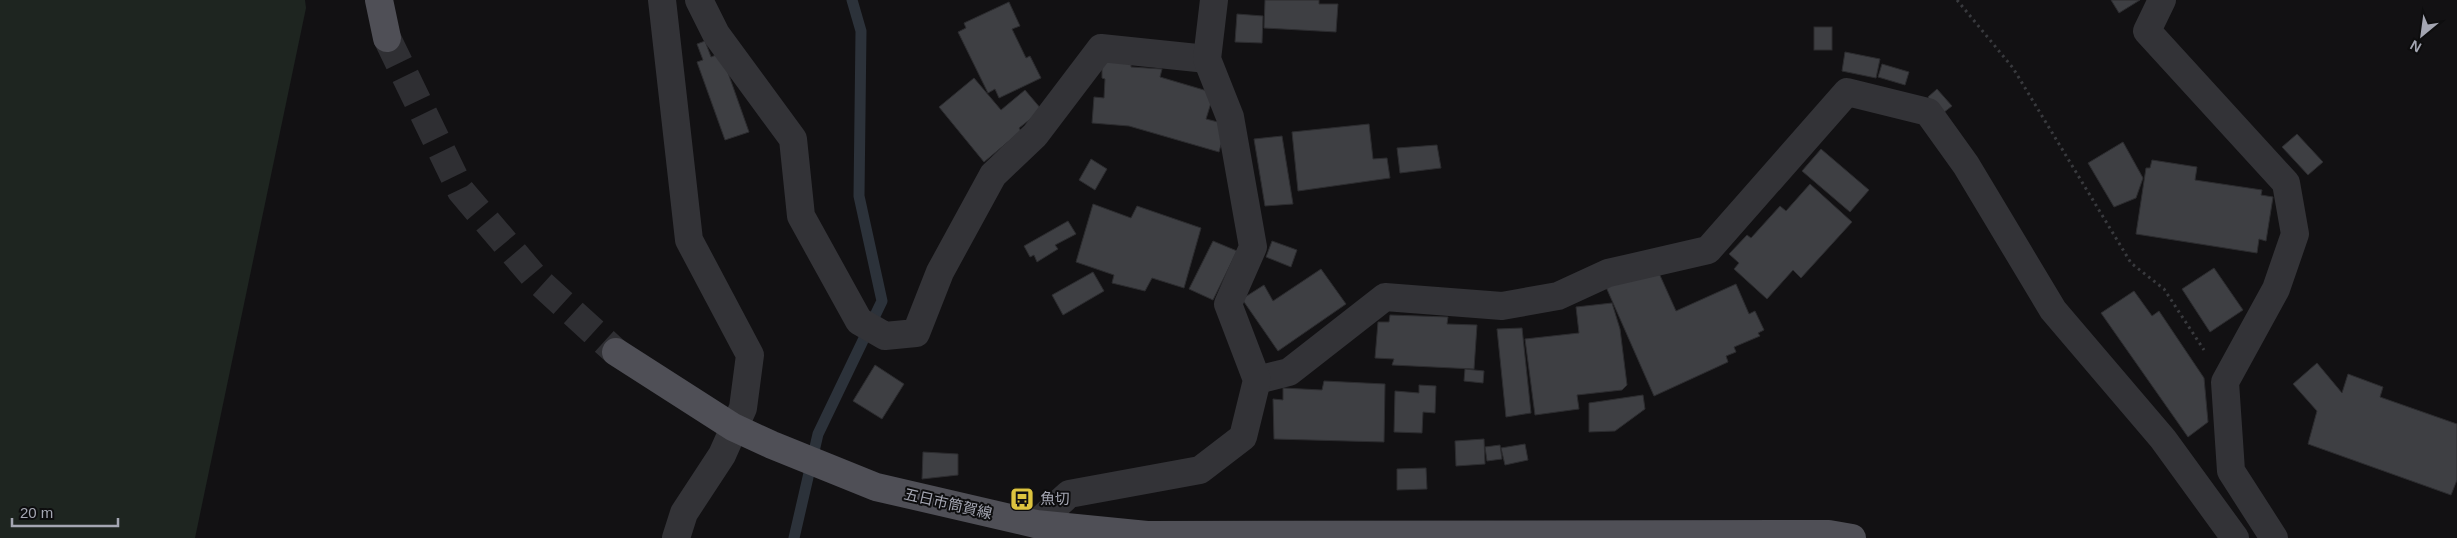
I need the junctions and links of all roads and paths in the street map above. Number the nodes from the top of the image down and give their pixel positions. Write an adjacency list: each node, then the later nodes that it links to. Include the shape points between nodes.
1 (379, 0): 7 (main road)
2 (662, 0): 12 (street, via 689,240 750,355 743,408)
3 (699, 0): 8 (street, via 716,34 793,138 801,216 859,321 885,336 916,333 940,272 993,175 1035,135 1101,48)
4 (1214, 0): 8 (street)
5 (1957, 0): 11 (path, via 2013,68 2131,263 2164,289)
6 (2162, 0): 11 (street, via 2147,30 2286,184 2295,234 2276,289)
7 (387, 38)
8 (1207, 59): 10 (street, via 1230,117 1253,247 1228,304)
9 (616, 352): 12 (main road, 五日市筒賀線)
10 (1257, 380): 13 (street, via 1243,437 1200,470 1069,494); 16 (street, via 1289,372 1385,296 1502,306 1558,296 1608,273 1708,250 1847,92 1928,112 1966,165 2053,310 2163,439)
11 (2225, 382): 17 (street, via 2231,471)
12 (733, 427): 13 (main road, 五日市筒賀線, via 876,487); 14 (street, via 722,455 684,513)
13 (1036, 524): 15 (main road, 五日市筒賀線, via 1147,535 1829,534)
14 (676, 538)
15 (1852, 538)
16 (2235, 538)
17 (2274, 538)

